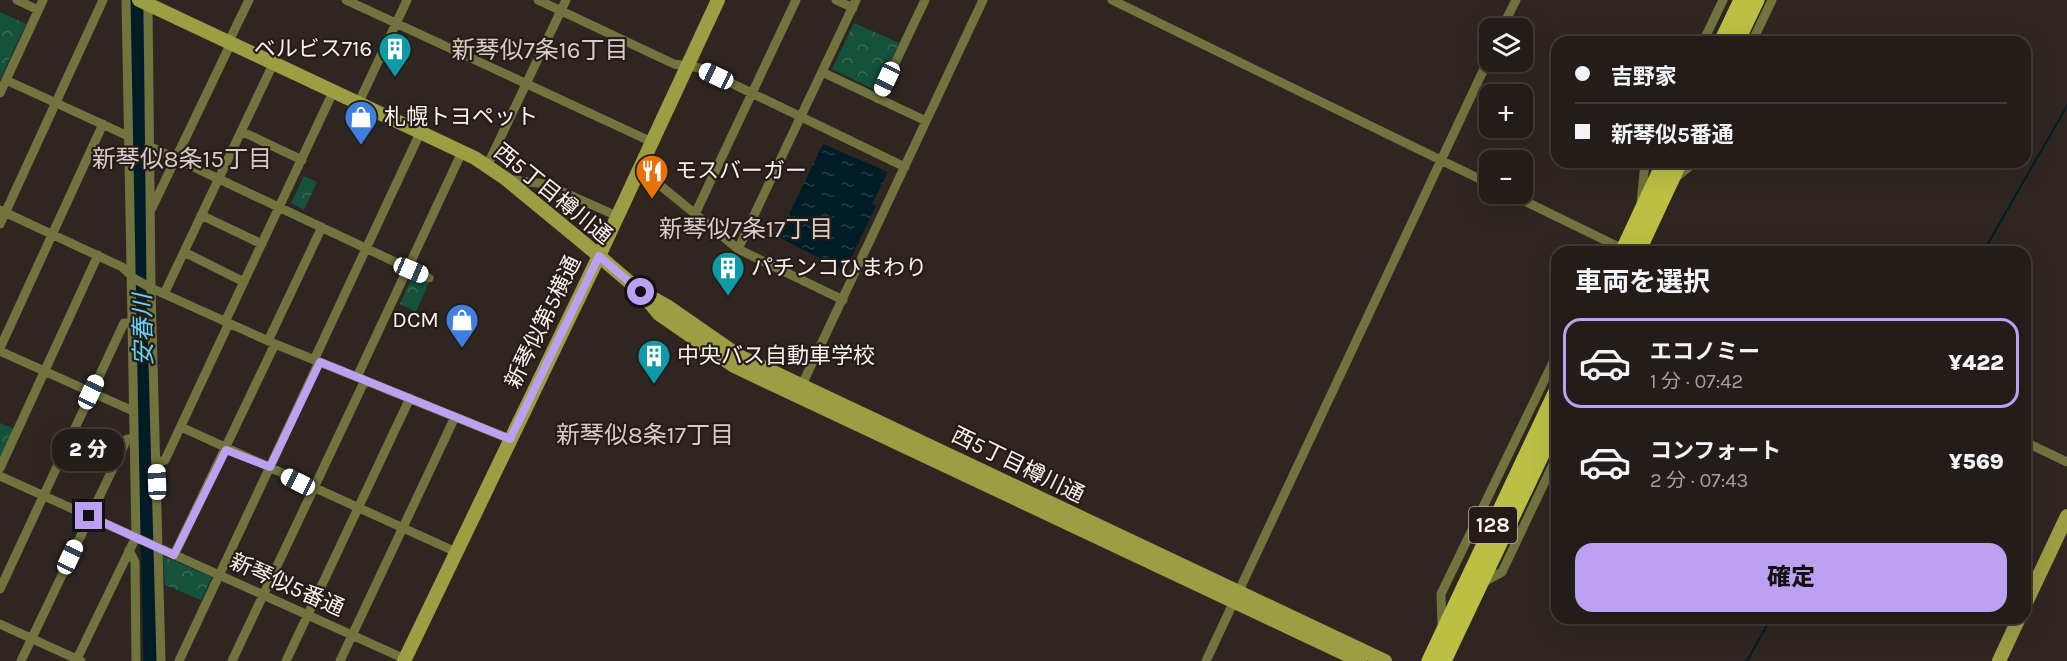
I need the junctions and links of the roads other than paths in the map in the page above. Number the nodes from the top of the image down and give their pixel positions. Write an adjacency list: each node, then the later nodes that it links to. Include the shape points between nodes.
1 (17, 0): 23 (street)
2 (43, 0): 23 (street)
3 (103, 0): 42 (street)
4 (126, 0): 49 (street)
5 (249, 0): 31 (street)
6 (346, 0): 26 (street)
7 (407, 0): 26 (street)
8 (538, 0): 24 (street)
9 (566, 0): 24 (street)
10 (718, 0): 33 (main road, 新琴似第5横通)
11 (796, 0): 40 (street)
12 (836, 0): 22 (street)
13 (925, 0): 41 (street)
14 (983, 0): 45 (street)
15 (1112, 0): 54 (street)
16 (1516, 0): 25 (street)
17 (1723, 0): 27 (street)
18 (1741, 0): 28 (main road)
19 (1757, 0): 29 (main road)
20 (1772, 0): 30 (street)
21 (144, 1): 31 (main road, 西5丁目樽川通); 51 (street)
22 (855, 4): 34 (street)
23 (38, 10): 36 (street)
24 (561, 11): 33 (street, via 674,64); 37 (street)
25 (1507, 18)
26 (396, 24): 37 (street); 43 (street)
27 (1706, 36)
28 (1724, 36)
29 (1740, 36)
30 (1755, 36)
31 (230, 42): 32 (main road, 西5丁目樽川通); 53 (street)
32 (274, 62): 38 (main road, 西5丁目樽川通); 47 (street)
33 (687, 66): 40 (street, via 700,68); 50 (main road, 新琴似第5横通)
34 (822, 72): 41 (street); 44 (street)
35 (1482, 72): 54 (street)
36 (6, 80): 39 (street); 42 (street)
37 (526, 84): 50 (street); 56 (street)
38 (334, 90): 43 (main road, 西5丁目樽川通); 55 (street)
39 (0, 93)
40 (751, 93): 44 (street); 72 (street)
41 (878, 99): 45 (street)
42 (56, 102): 46 (street); 69 (street)
43 (359, 102): 48 (main road, 西5丁目樽川通)
44 (799, 116): 57 (street); 83 (street)
45 (926, 121): 57 (street)
46 (103, 124): 49 (street); 77 (street)
47 (241, 131): 55 (street); 63 (street)
48 (421, 131): 52 (main road, 西5丁目樽川通); 82 (street)
49 (128, 136): 88 (street)
50 (652, 141): 58 (main road, 新琴似第5横通)
51 (149, 146): 53 (street); 70 (street)
52 (462, 152): 56 (main road, 西5丁目樽川通); 87 (street)
53 (176, 158): 63 (street); 70 (street)
54 (1441, 159): 64 (street); 136 (street)
55 (302, 160): 68 (street)
56 (487, 166): 65 (main road, 西5丁目樽川通)
57 (905, 167): 93 (street)
58 (639, 168): 72 (street); 74 (main road, 新琴似第5横通)
59 (1645, 168): 71 (street)
60 (1661, 168): 71 (main road)
61 (1677, 168): 66 (main road)
62 (1687, 168): 66 (street)
63 (218, 178): 68 (street); 73 (street)
64 (1479, 178)
65 (506, 179): 74 (street, via 545,184); 86 (main road, 西5丁目樽川通)
66 (1671, 181): 81 (main road)
67 (1531, 204): 79 (street)
68 (280, 207): 76 (street); 78 (street)
69 (3, 211): 75 (street); 77 (street)
70 (150, 212): 91 (street)
71 (1641, 212): 80 (main road)
72 (695, 214): 83 (street)
73 (201, 215): 78 (street); 84 (street)
74 (616, 216): 86 (main road, 新琴似第5横通)
75 (0, 224)
76 (322, 227): 82 (street); 96 (street)
77 (52, 234): 85 (street); 97 (street)
78 (262, 244): 90 (street)
79 (1618, 246)
80 (1630, 246)
81 (1631, 246)
82 (366, 248): 87 (street); 98 (street)
83 (738, 249): 93 (street)
84 (184, 252): 90 (street); 92 (street)
85 (98, 255): 88 (street); 100 (street)
86 (599, 256): 102 (main road, 西5丁目樽川通, via 641,292 739,356); 111 (main road, 新琴似第5横通)
87 (407, 268): 89 (street); 101 (street)
88 (133, 277): 91 (street); 94 (street)
89 (429, 278)
90 (244, 282): 95 (street)
91 (149, 287): 92 (street); 115 (street)
92 (164, 294): 95 (street)
93 (843, 300): 102 (street)
94 (132, 322): 103 (street, via 124,322); 106 (street)
95 (227, 322): 96 (street); 108 (street)
96 (271, 342): 98 (street); 113 (street)
97 (0, 349): 100 (street)
98 (317, 361): 101 (street); 116 (street)
99 (1551, 366): 140 (street, via 1441,594)
100 (45, 371): 103 (street); 117 (street)
101 (361, 379): 104 (street); 120 (street)
102 (800, 390): 136 (main road, 西5丁目樽川通)
103 (91, 392): 106 (street); 121 (street)
104 (410, 398): 107 (street); 122 (street)
105 (1551, 402): 140 (main road, 128)
106 (133, 411): 110 (street)
107 (455, 417): 111 (street); 125 (street)
108 (181, 427): 113 (street); 115 (street, via 165,460)
109 (1551, 436): 132 (main road, 128)
110 (134, 439): 123 (street, via 127,439); 126 (street)
111 (510, 439): 129 (main road, 新琴似第5横通)
112 (2031, 445): 114 (street)
113 (226, 450): 116 (street); 130 (street)
114 (2067, 462)
115 (156, 463): 127 (street)
116 (270, 467): 120 (street); 131 (street)
117 (0, 468)
118 (1551, 469): 132 (street, via 1502,572)
119 (0, 476): 121 (street)
120 (313, 489): 122 (street); 135 (street)
121 (43, 495): 123 (street); 133 (street)
122 (358, 509): 125 (street); 137 (street)
123 (89, 516): 126 (street); 142 (street)
124 (2067, 516): 134 (main road)
125 (403, 528): 129 (street); 141 (street)
126 (139, 539): 127 (street, 新琴似5番通); 128 (street)
127 (156, 547): 130 (street, 新琴似5番通); 147 (street)
128 (129, 550): 143 (street); 146 (street, via 135,562)
129 (456, 552): 144 (main road, 新琴似第5横通)
130 (174, 555): 131 (street, 新琴似5番通)
131 (218, 575): 135 (street, 新琴似5番通); 148 (street)
132 (1481, 584): 156 (main road, 128)
133 (0, 589)
134 (2031, 592)
135 (263, 596): 137 (street, 新琴似5番通); 149 (street)
136 (1236, 597): 152 (street); 153 (main road, 西5丁目樽川通); 154 (main road, 西5丁目樽川通)
137 (307, 616): 141 (street, 新琴似5番通); 150 (street)
138 (0, 624): 142 (street)
139 (2016, 624): 157 (main road)
140 (1442, 632): 155 (main road, 128)
141 (351, 636): 144 (street, 新琴似5番通); 151 (street)
142 (32, 639): 143 (street); 145 (street)
143 (78, 660)
144 (405, 660)
145 (21, 661)
146 (136, 661)
147 (161, 661)
148 (179, 661)
149 (232, 661)
150 (286, 661)
151 (339, 661)
152 (1206, 661)
153 (1360, 661)
154 (1386, 661)
155 (1429, 661)
156 (1444, 661)
157 (1999, 661)

